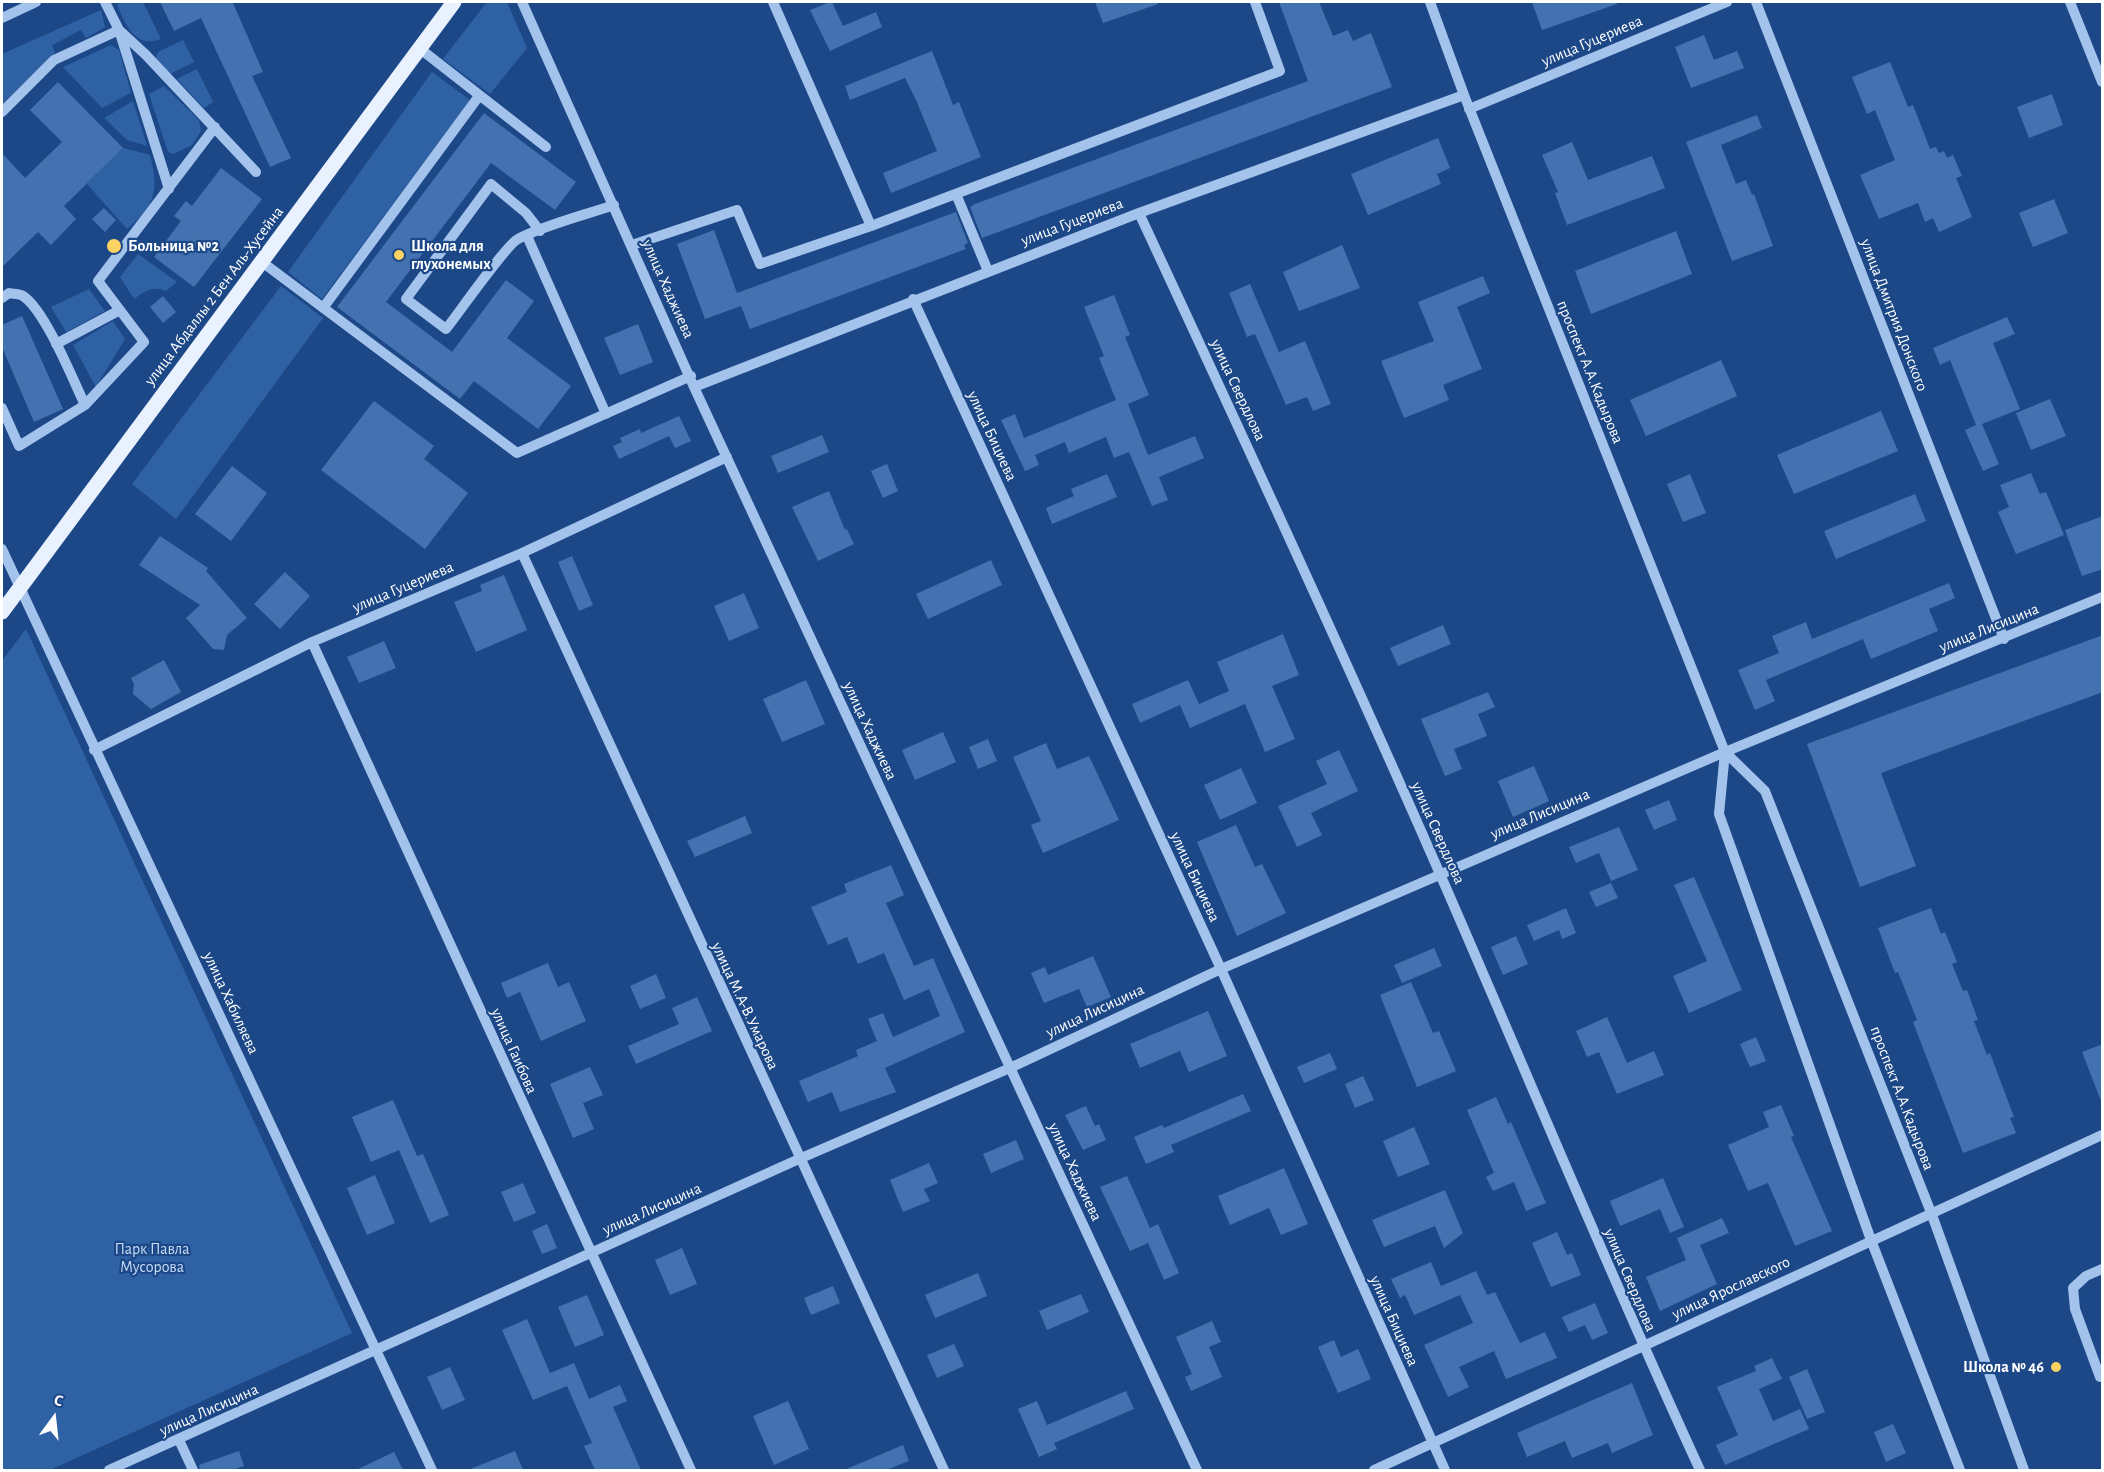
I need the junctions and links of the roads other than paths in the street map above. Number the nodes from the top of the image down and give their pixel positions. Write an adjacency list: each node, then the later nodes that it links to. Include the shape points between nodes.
1 (36, 2): 11 (street)
2 (105, 2): 13 (street)
3 (454, 2): 14 (main road, улица Абдаллы 2 Бен Аль-Хусейна)
4 (522, 2): 25 (street, улица Хаджиева)
5 (773, 2): 27 (street)
6 (1255, 2): 24 (street, via 1280,71)
7 (1431, 2): 16 (street, проспект А.А.Кадырова)
8 (1727, 2): 18 (street, улица Гуцериева)
9 (1756, 2): 48 (street, улица Дмитрия Донского)
10 (2070, 2): 15 (street)
11 (12, 6): 12 (street)
12 (2, 18)
13 (119, 30): 19 (street, via 54,60); 20 (street); 23 (street)
14 (419, 48): 17 (street); 31 (main road, улица Абдаллы 2 Бен Аль-Хусейна)
15 (2103, 82)
16 (1464, 95): 18 (street, проспект А.А.Кадырова); 26 (street, улица Гуцериева)
17 (479, 96): 21 (street); 35 (street)
18 (1469, 109): 51 (street, проспект А.А.Кадырова)
19 (2, 112)
20 (215, 127): 22 (street); 23 (street)
21 (546, 147)
22 (256, 172)
23 (169, 189): 36 (street, via 98,281)
24 (956, 194): 27 (street); 32 (street)
25 (614, 205): 28 (street); 30 (street, улица Хаджиева)
26 (1139, 213): 32 (street, улица Гуцериева); 52 (street, улица Свердлова, via 1274,502)
27 (871, 226): 30 (street, via 760,264 737,210)
28 (540, 231): 29 (street); 29 (street, via 526,213 491,184 406,299 446,329 516,239)
29 (527, 236): 41 (street)
30 (632, 245): 38 (street, улица Хаджиева)
31 (262, 262): 35 (street); 45 (main road, улица Абдаллы 2 Бен Аль-Хусейна)
32 (988, 271): 34 (street, улица Гуцериева)
33 (2, 298): 37 (street, via 9,293 23,296)
34 (913, 299): 38 (street, улица Гуцериева); 53 (street, улица Бициева)
35 (323, 308): 41 (street, улица Гуцериева, via 517,453)
36 (120, 310): 37 (street); 39 (street, via 144,342)
37 (56, 344): 39 (street)
38 (692, 382): 41 (street, улица Гуцериева); 42 (street, улица Хаджиева)
39 (85, 405): 40 (street, via 19,446)
40 (2, 408)
41 (606, 414)
42 (727, 457): 44 (street, улица Гуцериева); 54 (street, улица Хаджиева)
43 (2, 549): 45 (street, улица Хабиляева)
44 (522, 553): 49 (street, улица Гуцериева); 56 (street, улица М.А-В.Умарова)
45 (19, 589): 47 (main road, улица Абдаллы 2 Бен Аль-Хусейна); 50 (street, улица Хабиляева)
46 (2103, 597): 48 (street, улица Лисицина)
47 (2, 612)
48 (2004, 639): 51 (street, улица Лисицина)
49 (312, 642): 50 (street, улица Гуцериева); 59 (street, улица Гаибова)
50 (94, 750): 62 (street, улица Хабиляева)
51 (1725, 752): 52 (street, улица Лисицина); 57 (street, проспект А.А.Кадырова, via 1765,791); 58 (street, проспект А.А.Кадырова, via 1719,814)
52 (1439, 873): 53 (street, улица Лисицина); 61 (street, улица Свердлова)
53 (1221, 969): 54 (street, улица Лисицина); 65 (street, улица Бициева)
54 (1010, 1068): 56 (street, улица Лисицина); 71 (street, улица Хаджиева)
55 (2103, 1135): 57 (street, улица Ярославского)
56 (799, 1160): 59 (street, улица Лисицина); 70 (street, улица М.А-В.Умарова)
57 (1932, 1215): 58 (street, улица Ярославского); 76 (street, проспект А.А.Кадырова)
58 (1871, 1240): 61 (street, улица Ярославского); 75 (street, проспект А.А.Кадырова)
59 (590, 1254): 62 (street, улица Лисицина); 69 (street, улица Гаибова)
60 (2103, 1269): 63 (street, via 2086,1276 2073,1288 2075,1309)
61 (1643, 1346): 65 (street, улица Ярославского); 74 (street, улица Свердлова)
62 (377, 1351): 64 (street, улица Лисицина); 68 (street, улица Хабиляева)
63 (2100, 1377)
64 (179, 1440): 66 (street, улица Лисицина); 67 (street)
65 (1432, 1443): 72 (street, улица Ярославского); 73 (street, улица Бициева)
66 (109, 1470)
67 (193, 1470)
68 (432, 1470)
69 (691, 1470)
70 (944, 1470)
71 (1197, 1470)
72 (1374, 1470)
73 (1445, 1470)
74 (1700, 1470)
75 (1960, 1470)
76 (2024, 1470)

